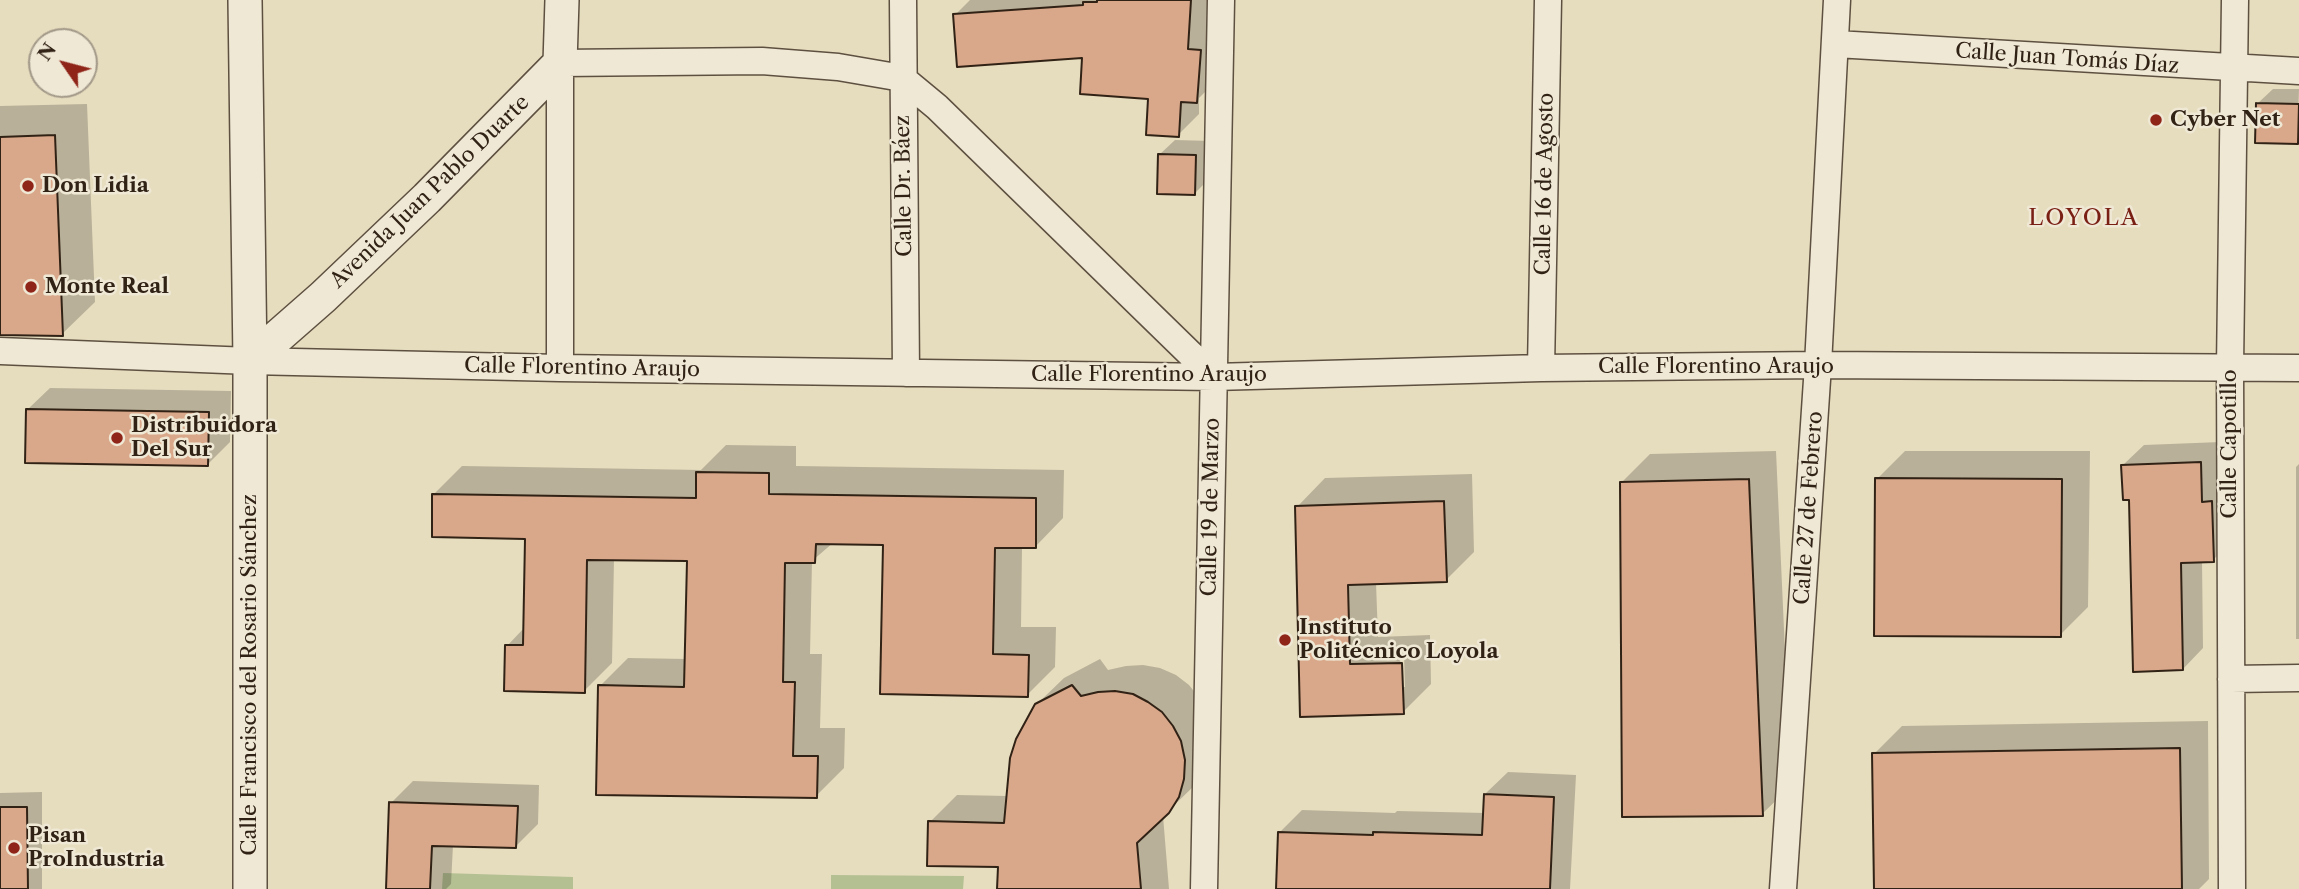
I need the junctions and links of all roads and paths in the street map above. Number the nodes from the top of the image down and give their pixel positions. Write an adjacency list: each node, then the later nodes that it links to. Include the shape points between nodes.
1 (244, 0): 14 (street, Calle Francisco del Rosario Sánchez)
2 (562, 0): 9 (street)
3 (904, 0): 12 (street, Calle Dr. Báez)
4 (1221, 0): 21 (street, Calle 19 de Marzo)
5 (1548, 0): 18 (street, Calle 16 de Agosto)
6 (1837, 0): 8 (street, Calle 27 de Febrero)
7 (2235, 0): 10 (street, Calle Capotillo)
8 (1836, 44): 10 (street, Calle Juan Tomás Díaz); 15 (street, Calle 27 de Febrero)
9 (560, 63): 12 (street, via 762,61); 14 (street, Avenida Juan Pablo Duarte, via 427,198); 17 (street)
10 (2235, 69): 11 (street, Calle Juan Tomás Díaz); 16 (street, Calle Capotillo)
11 (2299, 71)
12 (902, 78): 20 (street, Calle Dr. Báez); 21 (street)
13 (0, 351): 14 (street, Calle Florentino Araujo)
14 (250, 361): 17 (street, Calle Florentino Araujo); 24 (street, Calle Francisco del Rosario Sánchez)
15 (1818, 365): 16 (street, Calle Florentino Araujo); 18 (street, Calle Florentino Araujo); 26 (street, Calle 27 de Febrero)
16 (2230, 367): 19 (street, Calle Florentino Araujo); 23 (street, Calle Capotillo)
17 (560, 368): 20 (street, Calle Florentino Araujo)
18 (1541, 368): 21 (street, Calle Florentino Araujo)
19 (2299, 368)
20 (906, 373): 21 (street, Calle Florentino Araujo)
21 (1214, 377): 25 (street, Calle 19 de Marzo)
22 (2299, 678): 23 (street)
23 (2231, 679): 27 (street, Calle Capotillo)
24 (250, 889)
25 (1204, 889)
26 (1783, 889)
27 (2232, 889)

